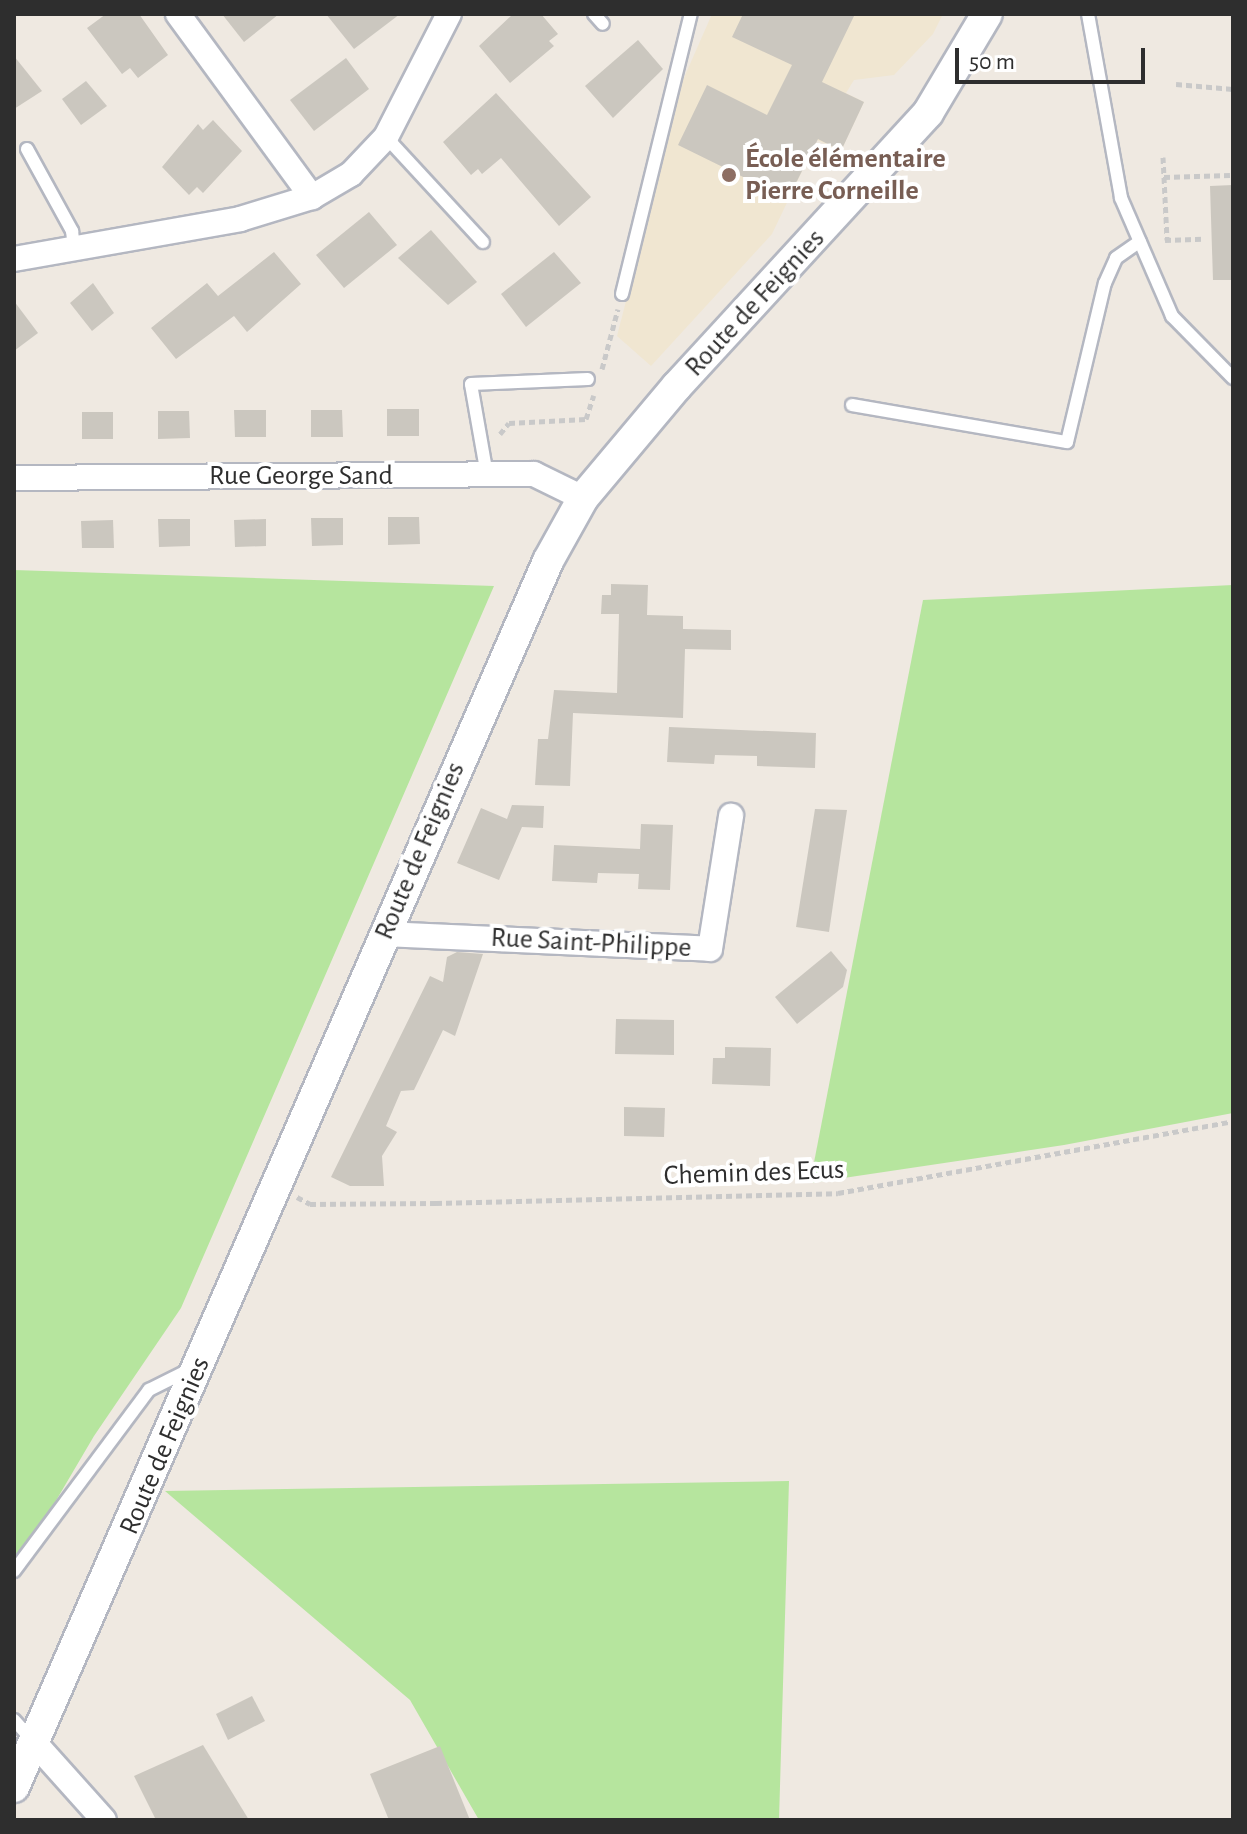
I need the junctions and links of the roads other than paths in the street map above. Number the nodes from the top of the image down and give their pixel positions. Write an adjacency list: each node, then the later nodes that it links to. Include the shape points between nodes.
1 (178, 14): 8 (street)
2 (449, 14): 6 (street)
3 (691, 14): 13 (lane)
4 (987, 14): 19 (street, Route de Feignies, via 928,113 677,386)
5 (1088, 14): 9 (lane, via 1121,198)
6 (386, 137): 8 (street, via 351,174); 10 (lane)
7 (27, 149): 11 (lane, via 72,231)
8 (312, 197): 11 (street, via 240,219)
9 (1140, 241): 15 (lane, via 1172,316); 16 (lane, via 1116,258 1105,283 1067,442)
10 (483, 242)
11 (74, 247): 12 (street)
12 (14, 259)
13 (622, 294)
14 (594, 378): 17 (lane, via 471,384)
15 (1233, 378)
16 (852, 405)
17 (492, 475): 18 (street, Rue George Sand); 19 (street, Rue George Sand, via 534,474)
18 (14, 478)
19 (583, 498): 21 (street, Route de Feignies, via 542,575)
20 (731, 816): 21 (street, Rue Saint-Philippe, via 710,949)
21 (385, 934): 22 (street, Route de Feignies)
22 (199, 1365): 23 (lane, via 149,1390); 24 (street, Route de Feignies)
23 (14, 1571)
24 (24, 1730): 25 (street, Route de Feignies); 26 (street)
25 (14, 1787)
26 (104, 1820)

